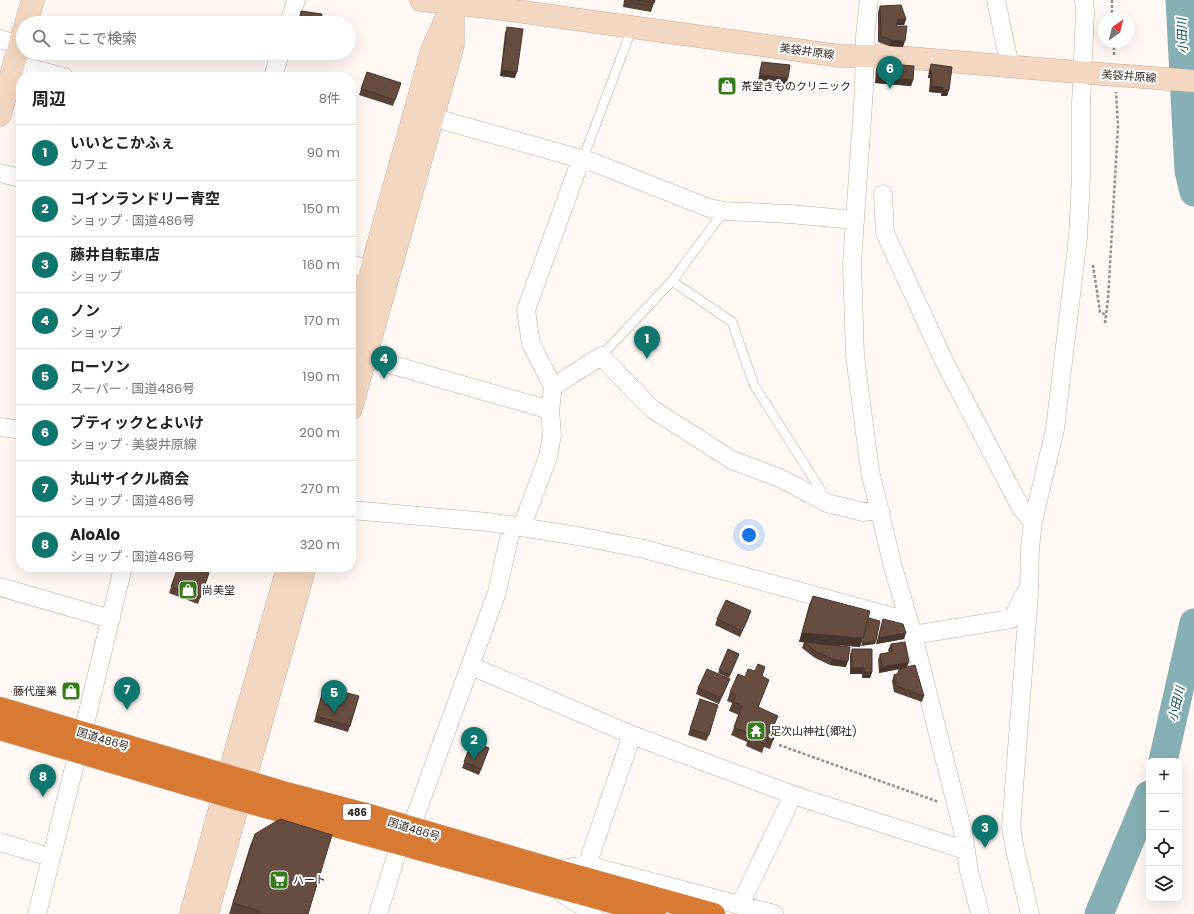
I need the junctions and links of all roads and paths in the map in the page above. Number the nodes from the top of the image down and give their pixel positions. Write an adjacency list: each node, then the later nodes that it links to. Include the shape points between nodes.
1 (33, 0): 10 (street)
2 (296, 0): 11 (street)
3 (421, 0): 8 (street, 美袋井原線)
4 (869, 0): 15 (street)
5 (996, 0): 19 (street)
6 (1084, 0): 22 (street)
7 (1112, 0): 9 (path)
8 (453, 2): 12 (street, 美袋井原線); 25 (street, via 432,50)
9 (1112, 12)
10 (28, 16)
11 (291, 16)
12 (631, 26): 15 (street, 美袋井原線, via 840,56); 27 (lane, via 586,153)
13 (14, 45): 26 (street)
14 (1114, 48): 16 (path)
15 (864, 57): 19 (street, 美袋井原線, via 886,56); 32 (street)
16 (1114, 57)
17 (37, 60): 20 (street)
18 (278, 60): 21 (street)
19 (1010, 67): 22 (street, 美袋井原線)
20 (56, 72)
21 (275, 72)
22 (1086, 73): 23 (street, 美袋井原線, bridge); 47 (street, via 1081,105 1078,237 1055,429)
23 (1194, 81)
24 (1116, 88): 36 (path, via 1118,126)
25 (424, 114): 27 (street); 34 (street); 38 (street)
26 (0, 116)
27 (581, 160): 31 (street, via 629,176 692,202); 40 (street, via 526,310 531,344)
28 (0, 173): 29 (street)
29 (16, 177)
30 (883, 194): 47 (street, via 885,233 946,365 1021,508)
31 (724, 211): 32 (street); 35 (lane)
32 (855, 220): 46 (street, via 852,263 855,356 870,471)
33 (1092, 259): 36 (path, via 1100,312)
34 (361, 267): 38 (street)
35 (672, 281): 39 (lane); 44 (lane, via 732,322 754,385)
36 (1106, 315): 37 (path)
37 (1105, 324)
38 (356, 351): 41 (street)
39 (601, 356): 40 (street); 44 (street, via 652,409 732,460 782,479)
40 (553, 387): 41 (street)
41 (550, 410): 48 (street, via 552,435 548,457)
42 (0, 427): 43 (street)
43 (16, 429)
44 (827, 503): 46 (street, via 863,512)
45 (356, 510): 48 (street)
46 (880, 510): 55 (street)
47 (1033, 522): 53 (street)
48 (517, 526): 55 (street, via 644,549); 56 (street)
49 (122, 572): 54 (street)
50 (287, 572): 62 (street)
51 (304, 572): 62 (street)
52 (0, 587): 54 (street)
53 (1030, 589): 55 (street, via 1024,593 1016,614 1011,619); 81 (street, via 1011,827)
54 (111, 619): 60 (street)
55 (910, 628): 64 (street)
56 (471, 666): 59 (street); 65 (street)
57 (0, 708): 60 (highway, 国道486号 / 486)
58 (0, 729): 60 (highway, 国道486号 / 486)
59 (632, 735): 63 (street); 69 (street)
60 (80, 742): 62 (highway, 国道486号 / 486); 68 (street)
61 (779, 745): 64 (path, via 946,804)
62 (235, 788): 65 (highway, 国道486号 / 486, via 376,817); 73 (street); 74 (street)
63 (793, 794): 67 (street); 71 (street)
64 (956, 805): 67 (street)
65 (407, 836): 70 (highway, 国道486号 / 486); 75 (street, via 393,866)
66 (0, 842): 68 (street)
67 (965, 850): 80 (street)
68 (50, 857): 72 (street)
69 (587, 865): 70 (street); 71 (street)
70 (554, 878): 76 (street); 77 (highway, 国道486号 / 486); 78 (highway, 国道486号 / 486)
71 (740, 905): 79 (street)
72 (37, 914)
73 (191, 914)
74 (207, 914)
75 (378, 914)
76 (593, 914)
77 (655, 914)
78 (714, 914)
79 (774, 914)
80 (980, 914)
81 (1030, 914)

